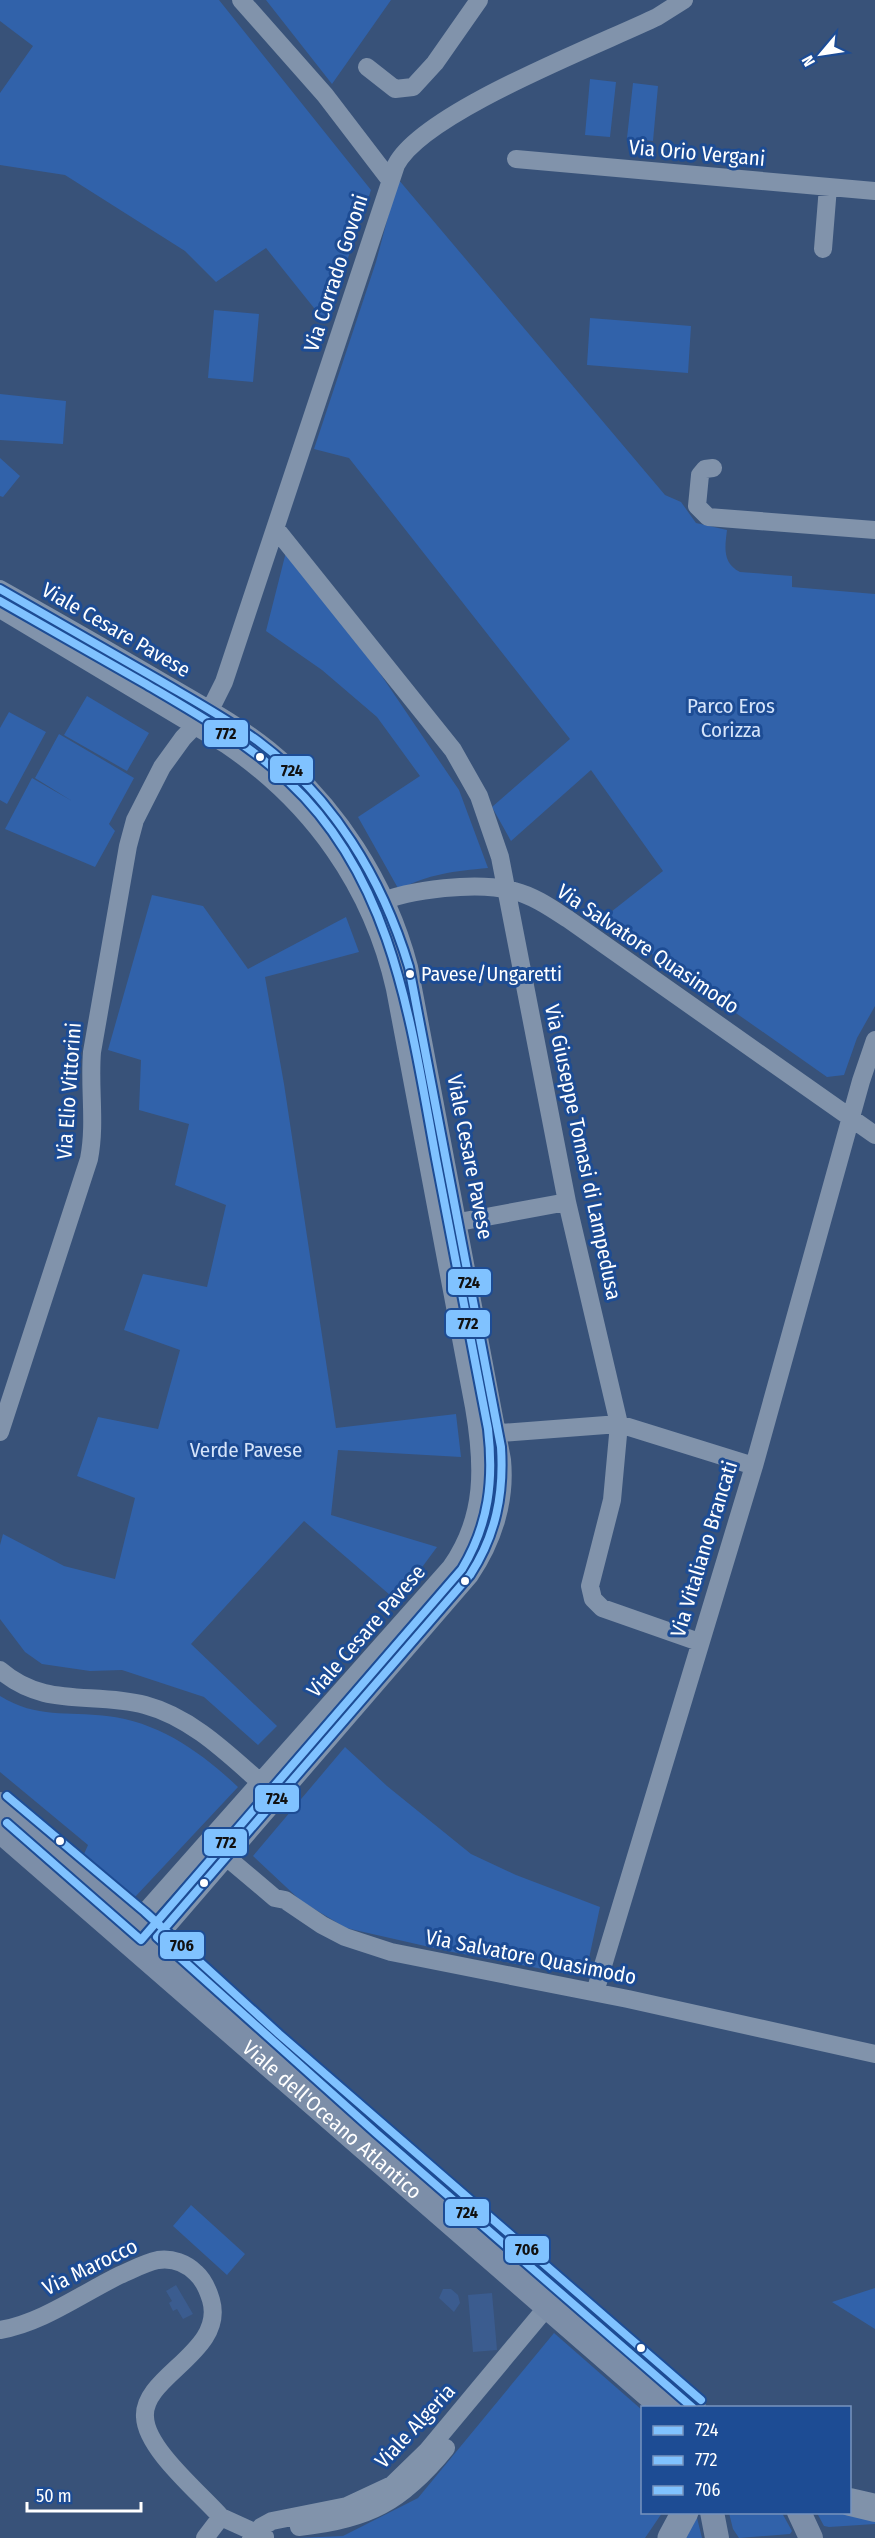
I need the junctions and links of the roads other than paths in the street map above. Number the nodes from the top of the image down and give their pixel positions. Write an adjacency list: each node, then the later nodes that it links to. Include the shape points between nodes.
1 (241, 0): 6 (street, via 325,95)
2 (479, 0): 4 (street, via 435,63 413,87 395,89)
3 (684, 0): 6 (street, Via Corrado Govoni, via 657,17 466,108 407,148)
4 (368, 67)
5 (516, 159): 7 (street, Via Orio Vergani)
6 (390, 180): 11 (street, Via Corrado Govoni)
7 (828, 187): 8 (street, Via Orio Vergani); 9 (street)
8 (875, 191)
9 (823, 249)
10 (713, 468): 12 (street, via 700,473 698,509 708,517)
11 (276, 529): 15 (street, Via Corrado Govoni, via 224,682); 17 (street, Via Giuseppe Tomasi di Lampedusa, via 423,710 460,762 490,824)
12 (875, 530)
13 (0, 589): 15 (street, Viale Cesare Pavese)
14 (0, 609): 16 (street, Viale Cesare Pavese)
15 (210, 710): 16 (street); 18 (street, Viale Cesare Pavese, via 261,744 299,778 352,842)
16 (194, 726): 19 (street, Viale Cesare Pavese, via 257,767 298,804 341,859); 28 (street, Via Elio Vittorini, via 151,784 131,831 93,1039 89,1159)
17 (508, 889): 18 (street, Via Salvatore Quasimodo, via 454,888); 21 (street, Via Salvatore Quasimodo, via 568,919); 25 (street, Via Giuseppe Tomasi di Lampedusa)
18 (386, 900): 19 (street, Via Salvatore Quasimodo); 23 (street, Viale Cesare Pavese, via 410,967)
19 (368, 908): 24 (street, Viale Cesare Pavese, via 391,973)
20 (875, 1040): 21 (street, Via Vitaliano Brancati)
21 (851, 1119): 22 (street, Via Salvatore Quasimodo); 31 (street, Via Vitaliano Brancati)
22 (875, 1135)
23 (451, 1177): 24 (street); 26 (street, Viale Cesare Pavese)
24 (431, 1181): 30 (street, Viale Cesare Pavese)
25 (567, 1202): 26 (street); 27 (street, Via Giuseppe Tomasi di Lampedusa)
26 (459, 1222): 29 (street, Viale Cesare Pavese)
27 (619, 1424): 29 (street); 31 (street); 32 (street, Via Giuseppe Tomasi di Lampedusa, via 612,1500 591,1594 602,1608)
28 (0, 1432)
29 (499, 1433): 30 (street); 35 (street, Viale Cesare Pavese, via 502,1495 478,1564)
30 (478, 1435): 34 (street, Viale Cesare Pavese, via 481,1494 473,1526 459,1555)
31 (754, 1466): 32 (street, Via Vitaliano Brancati)
32 (699, 1642): 42 (street, Via Vitaliano Brancati)
33 (0, 1670): 34 (street, via 27,1688 51,1696 118,1700 160,1710 201,1733)
34 (262, 1783): 35 (street); 38 (street, Viale Cesare Pavese)
35 (278, 1797): 39 (street, Viale Cesare Pavese)
36 (0, 1804): 40 (main road, Viale dell'Oceano Atlantico)
37 (0, 1831): 40 (main road, Viale dell'Oceano Atlantico)
38 (208, 1841): 39 (street, Via Salvatore Quasimodo); 40 (street, Viale Cesare Pavese)
39 (226, 1857): 41 (street, Viale Cesare Pavese); 42 (street, Via Salvatore Quasimodo, via 274,1898 285,1900 322,1925 361,1943 446,1965)
40 (130, 1929): 41 (main road, Viale dell'Oceano Atlantico)
41 (150, 1946): 44 (main road, Viale dell'Oceano Atlantico); 47 (main road, Viale dell'Oceano Atlantico, via 333,2095)
42 (595, 1992): 43 (street, Via Salvatore Quasimodo)
43 (875, 2054)
44 (552, 2311): 46 (main road, Viale dell'Oceano Atlantico); 54 (street, Viale Algeria, via 447,2438 380,2492 341,2508 272,2521)
45 (0, 2330): 53 (street, Via Marocco, via 28,2322 150,2262 174,2261 195,2272 212,2303 211,2327 148,2401 145,2419 156,2446)
46 (661, 2406)
47 (692, 2406)
48 (851, 2502): 49 (highway)
49 (875, 2508)
50 (684, 2514): 56 (main road)
51 (712, 2514): 57 (main road)
52 (800, 2514): 58 (main road)
53 (221, 2517): 54 (street); 55 (street)
54 (258, 2537)
55 (205, 2538)
56 (671, 2538)
57 (717, 2538)
58 (811, 2538)

